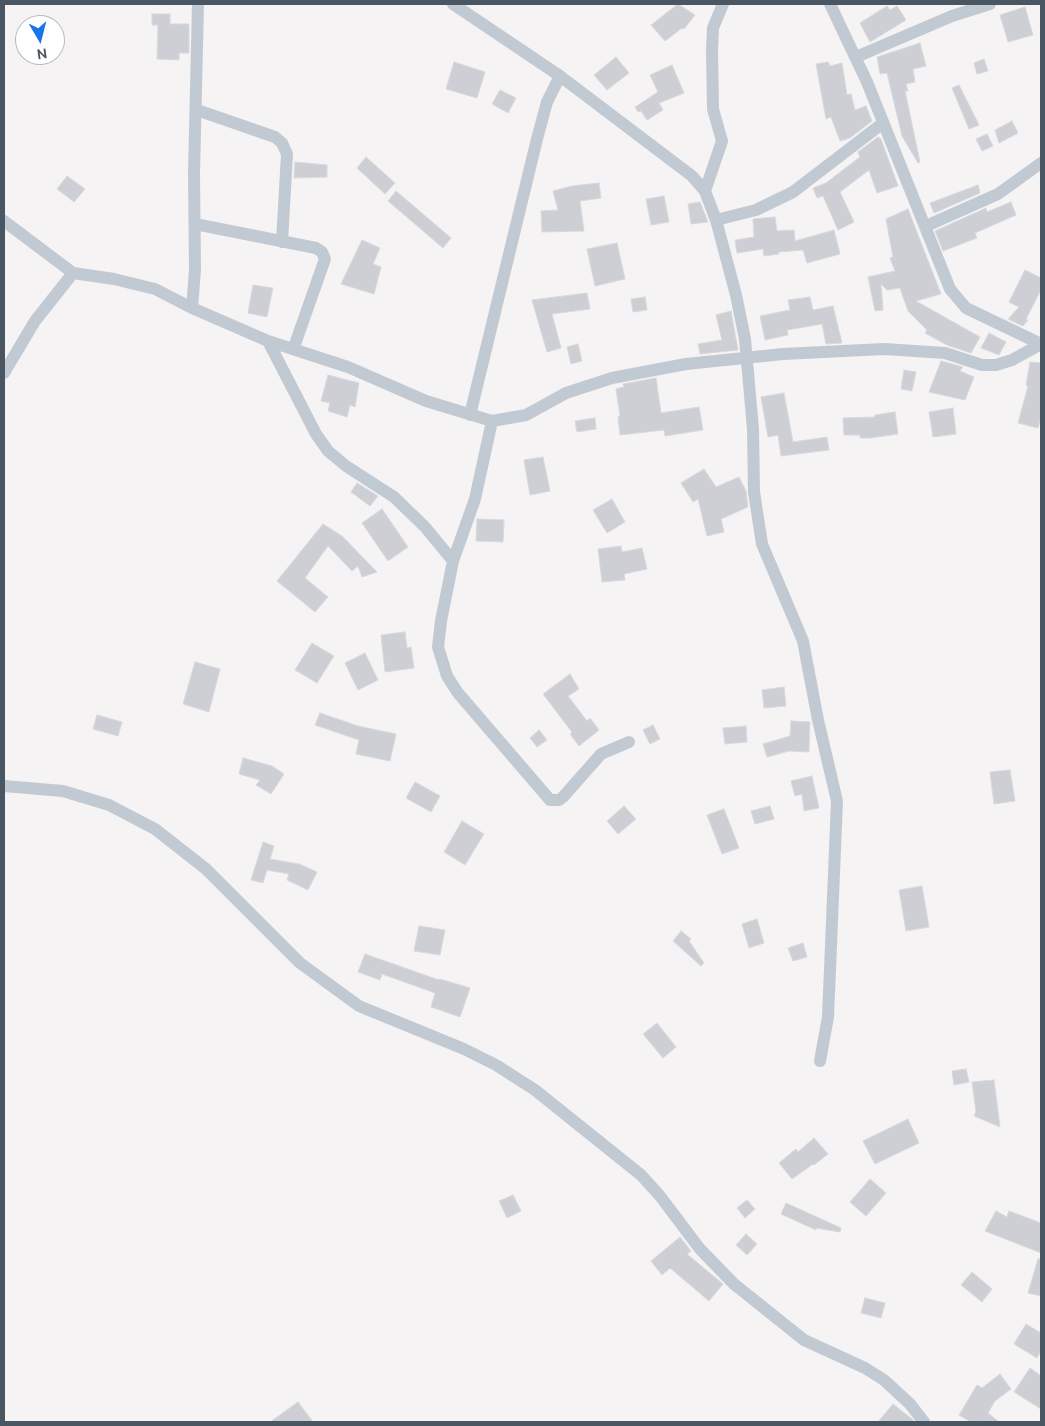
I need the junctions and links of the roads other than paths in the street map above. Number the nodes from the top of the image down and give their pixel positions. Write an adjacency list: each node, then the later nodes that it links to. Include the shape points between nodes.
1 (198, 4): 8 (street)
2 (453, 4): 7 (street)
3 (723, 4): 11 (street, via 713,28 712,50 714,109 722,141)
4 (830, 4): 6 (street)
5 (990, 4): 6 (street, via 952,16)
6 (856, 57): 9 (street)
7 (560, 76): 11 (street, via 692,176); 24 (street, via 547,102 537,139)
8 (197, 110): 14 (street); 16 (street, via 275,137 282,143 287,154)
9 (883, 123): 12 (street, via 793,192 756,210); 15 (street)
10 (1041, 163): 15 (street, via 998,194)
11 (706, 191): 12 (street)
12 (716, 220): 22 (street, via 736,295)
13 (4, 222): 17 (street)
14 (195, 224): 16 (street); 18 (street)
15 (926, 226): 20 (street, via 957,300 966,308)
16 (282, 242): 21 (street, via 316,248 325,259)
17 (73, 273): 18 (street, via 155,289); 23 (street, via 35,321)
18 (192, 308): 19 (street)
19 (268, 341): 21 (street); 26 (street, via 328,451 394,497)
20 (1041, 344): 22 (street, via 996,365 982,365 945,353 884,349)
21 (294, 348): 24 (street, via 348,367 426,402)
22 (746, 358): 25 (street, via 686,364 612,378 566,393 526,415); 29 (street, via 753,429 754,492 762,544 803,641 838,802 828,1017)
23 (4, 374)
24 (470, 415): 25 (street)
25 (492, 421): 26 (street, via 475,499)
26 (453, 561): 27 (street, via 438,647 448,676 458,693 545,796 550,800 560,800 601,754)
27 (629, 742)
28 (4, 786): 30 (street, via 63,791 109,805 155,829 206,869 300,963 358,1006 464,1049 534,1090 641,1175 700,1249 734,1284 804,1340 884,1380)
29 (820, 1061)
30 (924, 1422)

